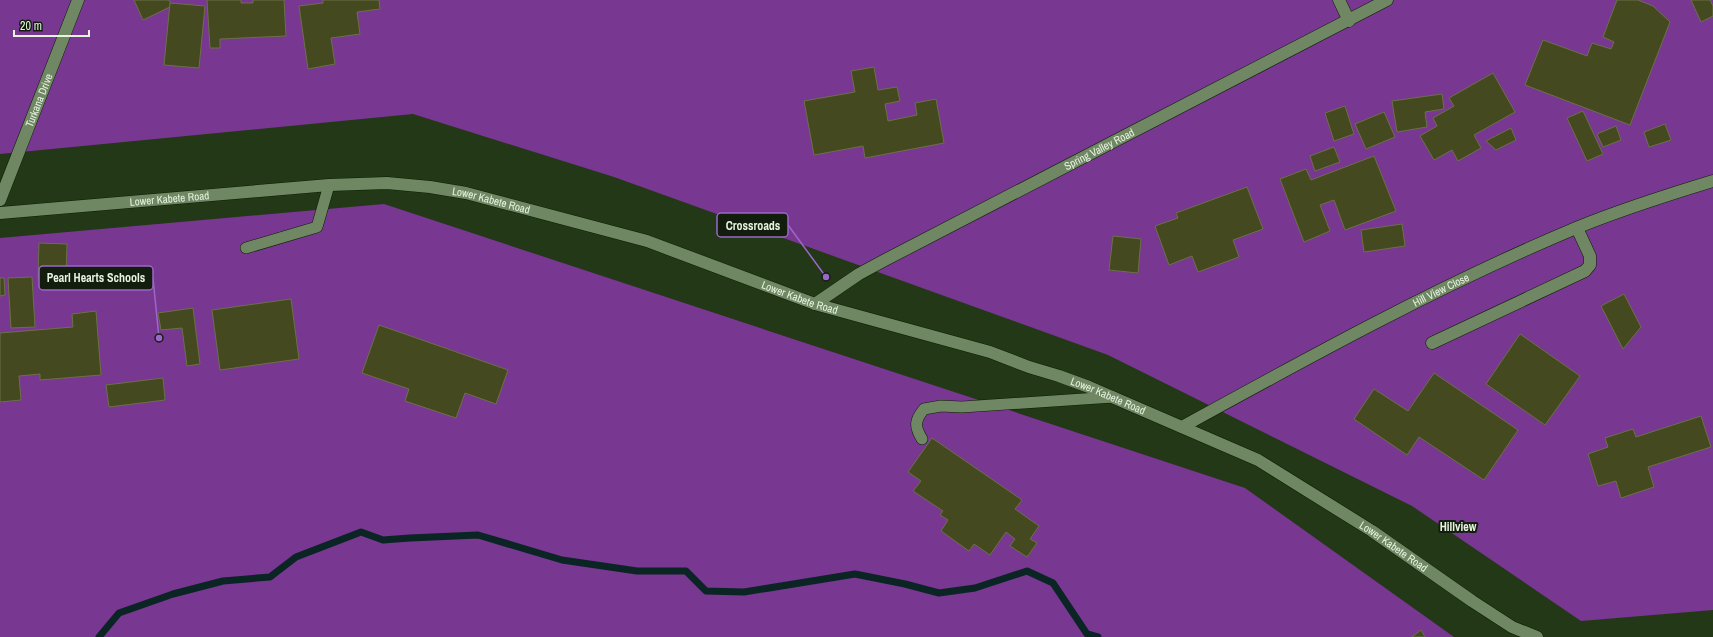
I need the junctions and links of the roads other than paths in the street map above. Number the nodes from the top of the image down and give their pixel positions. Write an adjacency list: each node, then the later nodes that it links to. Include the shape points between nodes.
1 (78, 0): 7 (street, Turkana Drive)
2 (1339, 0): 4 (street)
3 (1387, 0): 4 (street, Spring Valley Road)
4 (1349, 20): 11 (street, Spring Valley Road, via 885,260)
5 (1713, 181): 9 (street, Hill View Close)
6 (329, 184): 8 (street, Lower Kabete Road); 10 (lane, via 317,227); 11 (street, Lower Kabete Road, via 387,183 466,193 647,241)
7 (0, 200)
8 (0, 213)
9 (1576, 228): 12 (street, via 1590,256 1590,265 1585,271); 14 (street, Hill View Close, via 1470,275 1365,327)
10 (246, 248)
11 (815, 304): 13 (street, Lower Kabete Road, via 990,352)
12 (1432, 343)
13 (1113, 397): 14 (street, Lower Kabete Road); 15 (lane, via 924,408 917,418 916,430)
14 (1182, 427): 16 (street, Lower Kabete Road, via 1258,460 1372,531 1512,627)
15 (922, 439)
16 (1537, 637)

